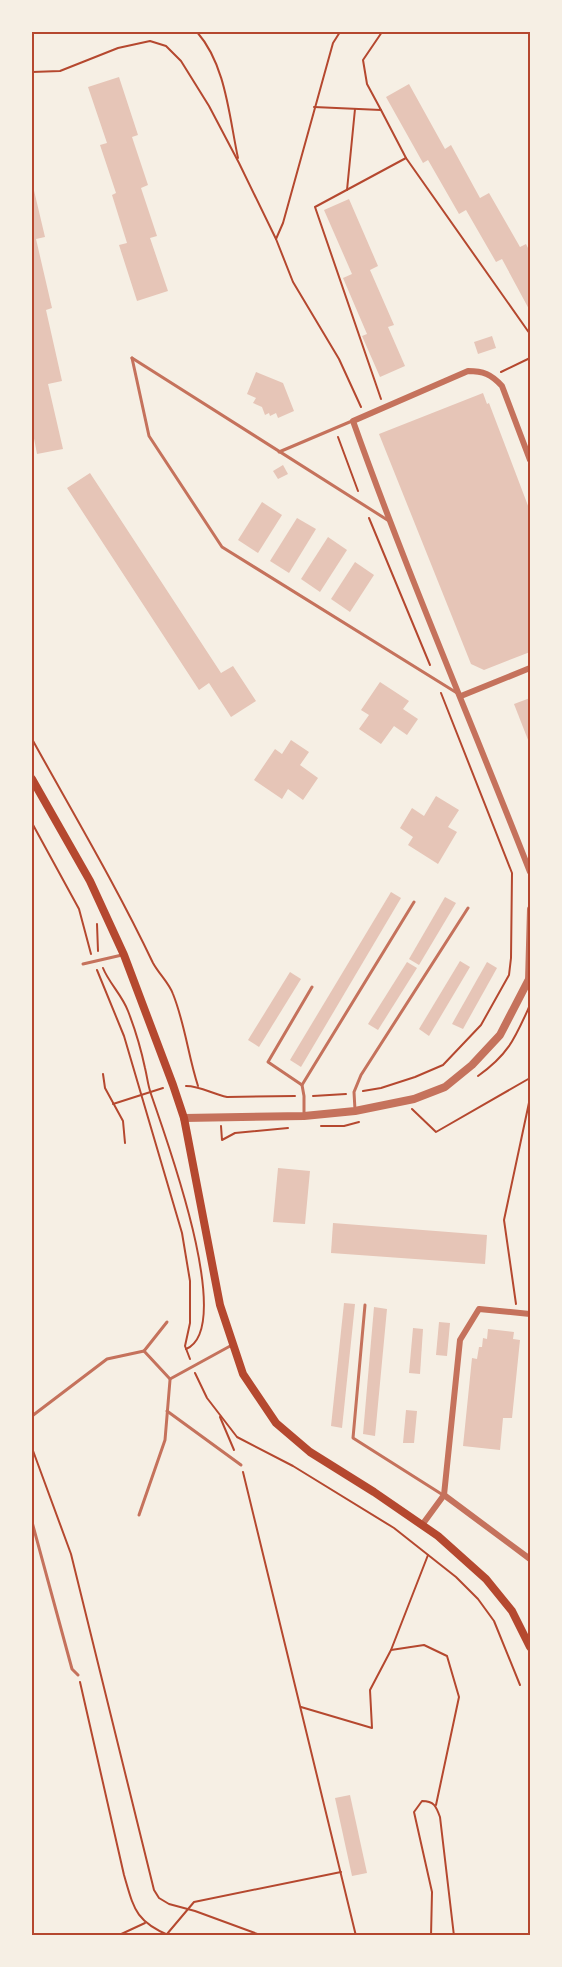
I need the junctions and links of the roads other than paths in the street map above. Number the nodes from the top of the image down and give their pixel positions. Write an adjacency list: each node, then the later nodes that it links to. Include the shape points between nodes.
1 (353, 421): 2 (lane); 3 (street, via 468,371 481,371 502,386); 4 (street)
2 (279, 452): 4 (lane); 6 (lane, via 132,358 149,436 222,548)
3 (531, 460)
4 (389, 521): 6 (street)
5 (531, 668): 6 (street)
6 (461, 696): 8 (street)
7 (32, 779): 12 (main road, via 90,881)
8 (531, 872)
9 (414, 902): 16 (lane)
10 (468, 908): 17 (lane, via 361,1075 354,1092)
11 (531, 909): 14 (street)
12 (124, 955): 13 (lane); 19 (main road)
13 (83, 964)
14 (529, 981): 17 (street, via 500,1035 445,1086 414,1099)
15 (312, 987): 16 (lane, via 268,1062)
16 (302, 1085): 18 (lane)
17 (355, 1111): 18 (street)
18 (304, 1116): 19 (street)
19 (184, 1118): 23 (main road, via 220,1305)
20 (364, 1305): 29 (lane, via 353,1438)
21 (531, 1314): 29 (street, via 479,1309 460,1340)
22 (167, 1322): 24 (lane)
23 (233, 1344): 25 (lane); 32 (main road, via 243,1374 276,1423 310,1452)
24 (144, 1351): 25 (lane); 27 (lane, via 107,1359)
25 (170, 1379): 26 (lane)
26 (167, 1411): 28 (lane); 30 (lane, via 165,1440)
27 (32, 1416)
28 (241, 1465)
29 (444, 1496): 32 (street); 33 (street)
30 (139, 1515)
31 (32, 1522): 35 (lane, via 72,1669)
32 (422, 1525): 34 (main road, via 486,1579 512,1611)
33 (531, 1559)
34 (531, 1647)
35 (78, 1675)

